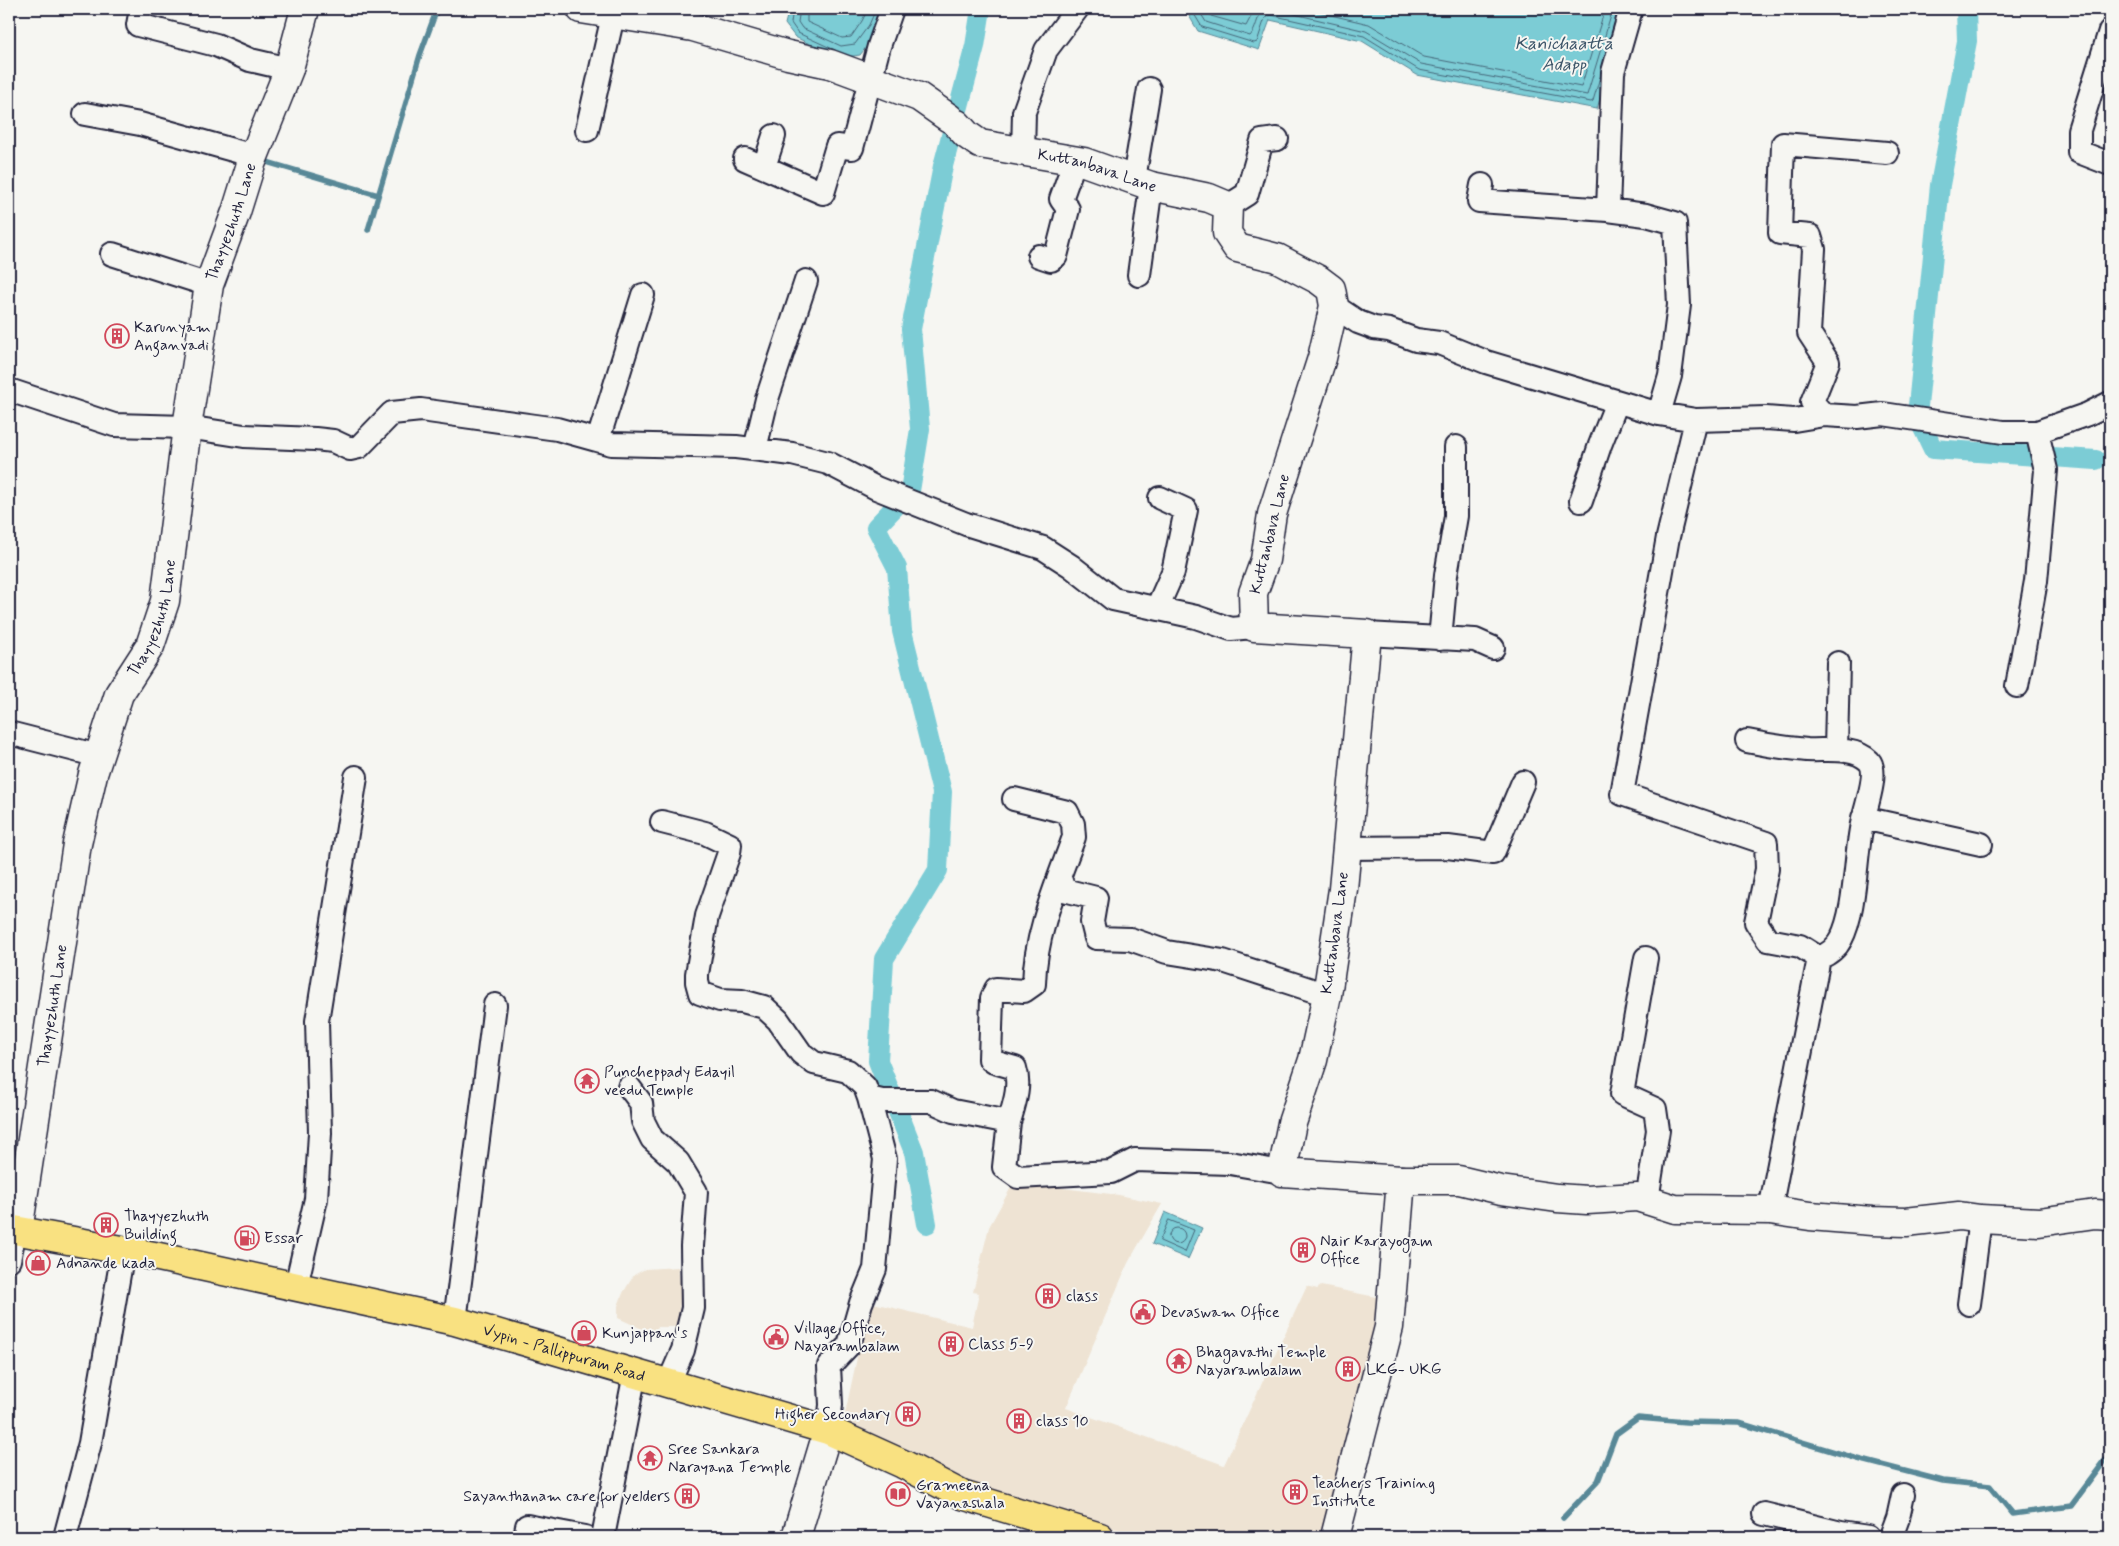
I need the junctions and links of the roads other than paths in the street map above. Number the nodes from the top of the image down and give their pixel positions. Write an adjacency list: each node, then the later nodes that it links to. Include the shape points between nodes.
1 (141, 9): 9 (street, via 138,24 216,45 250,60)
2 (305, 9): 9 (street, Thayyezhuth Lane)
3 (581, 9): 7 (street, Kuttanbava Lane)
4 (892, 9): 10 (street)
5 (1077, 9): 16 (street, via 1046,50 1024,112)
6 (1630, 9): 24 (street, via 1613,72)
7 (613, 16): 10 (street, Kuttanbava Lane, via 693,27 830,64); 13 (street)
8 (2110, 31): 20 (street, via 2079,130 2079,152)
9 (289, 69): 18 (street, Thayyezhuth Lane)
10 (870, 80): 14 (street, via 852,148 837,146 823,193 755,163); 16 (street, Kuttanbava Lane, via 919,97 980,144)
11 (1150, 89): 21 (street)
12 (85, 114): 18 (street, via 140,124)
13 (588, 130)
14 (774, 136)
15 (1277, 139): 23 (street, via 1262,141 1247,194)
16 (1023, 152): 19 (street, Kuttanbava Lane)
17 (1887, 153): 36 (street, via 1783,144 1780,233 1810,236 1814,249 1809,333 1828,362 1812,402)
18 (253, 159): 29 (street, Thayyezhuth Lane)
19 (1076, 160): 21 (street, Kuttanbava Lane); 26 (street, via 1061,199 1068,209 1056,256 1051,260)
20 (2110, 164)
21 (1143, 183): 23 (street, Kuttanbava Lane, via 1209,198); 27 (street)
22 (1482, 185): 24 (street, via 1479,201)
23 (1228, 206): 31 (street, via 1228,233 1237,248 1277,258 1319,280 1332,289)
24 (1608, 210): 35 (street, via 1675,223 1678,305 1670,376)
25 (112, 254): 29 (street)
26 (1040, 256)
27 (1139, 275)
28 (806, 281): 42 (street, via 767,399)
29 (210, 285): 38 (street, Thayyezhuth Lane)
30 (643, 295): 40 (street)
31 (1334, 306): 33 (street, via 1374,328 1439,343 1486,362); 46 (street, Kuttanbava Lane, via 1322,358 1272,514 1265,560 1253,593)
32 (9, 390): 38 (street, via 114,425)
33 (1617, 402): 35 (street); 44 (street)
34 (2110, 403): 39 (street)
35 (1659, 414): 37 (street)
36 (1824, 415): 37 (street, via 1794,420); 39 (street, via 1857,417 1883,414 2004,432)
37 (1696, 420): 65 (street, via 1668,537 1622,794 1766,843 1768,869 1756,922 1768,940 1800,946)
38 (187, 427): 40 (street, via 244,436 333,442 350,449 359,447 392,413 421,410 557,429); 55 (street, Thayyezhuth Lane, via 165,602 150,646 120,694)
39 (2037, 432): 51 (street, via 2046,470 2036,582)
40 (598, 440): 42 (street, via 631,445)
41 (1456, 447): 48 (street, via 1456,516)
42 (755, 449): 45 (street, via 828,463 876,488 966,524 1043,548 1113,599)
43 (1160, 498): 45 (street, via 1186,510 1173,572)
44 (1581, 501)
45 (1157, 608): 46 (street, via 1231,629)
46 (1254, 627): 47 (street)
47 (1368, 634): 48 (street); 62 (street, Kuttanbava Lane)
48 (1440, 639): 49 (street, via 1476,640)
49 (1493, 648)
50 (1838, 663): 54 (street)
51 (2017, 686)
52 (9, 734): 55 (street)
53 (1747, 741): 54 (street, via 1798,749)
54 (1836, 750): 59 (street, via 1859,755 1873,768)
55 (99, 756): 77 (street, Thayyezhuth Lane, via 77,844)
56 (356, 777): 80 (street, via 317,1021 320,1133 316,1199)
57 (1522, 782): 62 (street, via 1494,853 1448,847)
58 (1014, 799): 63 (street, via 1067,812 1074,836)
59 (1863, 818): 61 (street); 65 (street, via 1851,902 1842,938 1831,953)
60 (662, 822): 69 (street, via 705,833 730,845 707,916 696,982 700,993 720,1000 764,1006 801,1053 814,1063 848,1071)
61 (1981, 844)
62 (1346, 848): 66 (street, Kuttanbava Lane)
63 (1060, 878): 66 (street, via 1064,890 1096,898 1092,922 1096,938 1130,939 1167,952 1223,961); 70 (street, via 1038,950 1034,984 1024,991 996,989 992,998 989,1055 994,1062 1015,1068 1017,1075 1016,1096)
64 (1646, 958): 73 (street, via 1622,1094 1655,1109 1658,1130)
65 (1819, 958): 74 (street)
66 (1327, 995): 71 (street, Kuttanbava Lane)
67 (495, 1005): 82 (street)
68 (629, 1087): 84 (street, via 640,1103 643,1121 652,1139 678,1162 696,1192 692,1246 693,1308 683,1350)
69 (876, 1100): 70 (street, via 931,1101 953,1112); 85 (street, via 885,1159 876,1260 850,1346 829,1366 831,1405)
70 (1009, 1122): 71 (street, via 1004,1167 1018,1177 1111,1172 1135,1160 1230,1163)
71 (1282, 1172): 72 (street)
72 (1401, 1180): 73 (street, via 1459,1180 1558,1198 1637,1197); 95 (street, via 1389,1327)
73 (1647, 1200): 74 (street, via 1675,1209)
74 (1770, 1210): 76 (street, via 1872,1221 1906,1222 1959,1216)
75 (2110, 1215): 76 (street, via 2040,1222)
76 (1980, 1219): 81 (street)
77 (14, 1230): 78 (main road, Vypin - Pallippuram Road); 79 (street)
78 (123, 1251): 80 (main road, Vypin - Pallippuram Road); 89 (street, via 90,1443)
79 (9, 1260)
80 (296, 1286): 82 (main road, Vypin - Pallippuram Road)
81 (1969, 1304)
82 (455, 1321): 83 (main road, Vypin - Pallippuram Road)
83 (634, 1372): 84 (main road, Vypin - Pallippuram Road); 92 (street)
84 (669, 1382): 85 (main road, Vypin - Pallippuram Road)
85 (828, 1430): 93 (street); 94 (main road, Vypin - Pallippuram Road, via 962,1495)
86 (1903, 1495): 97 (street)
87 (1764, 1514): 88 (street)
88 (1840, 1535): 96 (street)
89 (65, 1537)
90 (525, 1537): 91 (street, via 527,1526)
91 (585, 1537)
92 (604, 1537)
93 (796, 1537)
94 (1100, 1537)
95 (1334, 1537)
96 (1868, 1537)
97 (1891, 1537)

